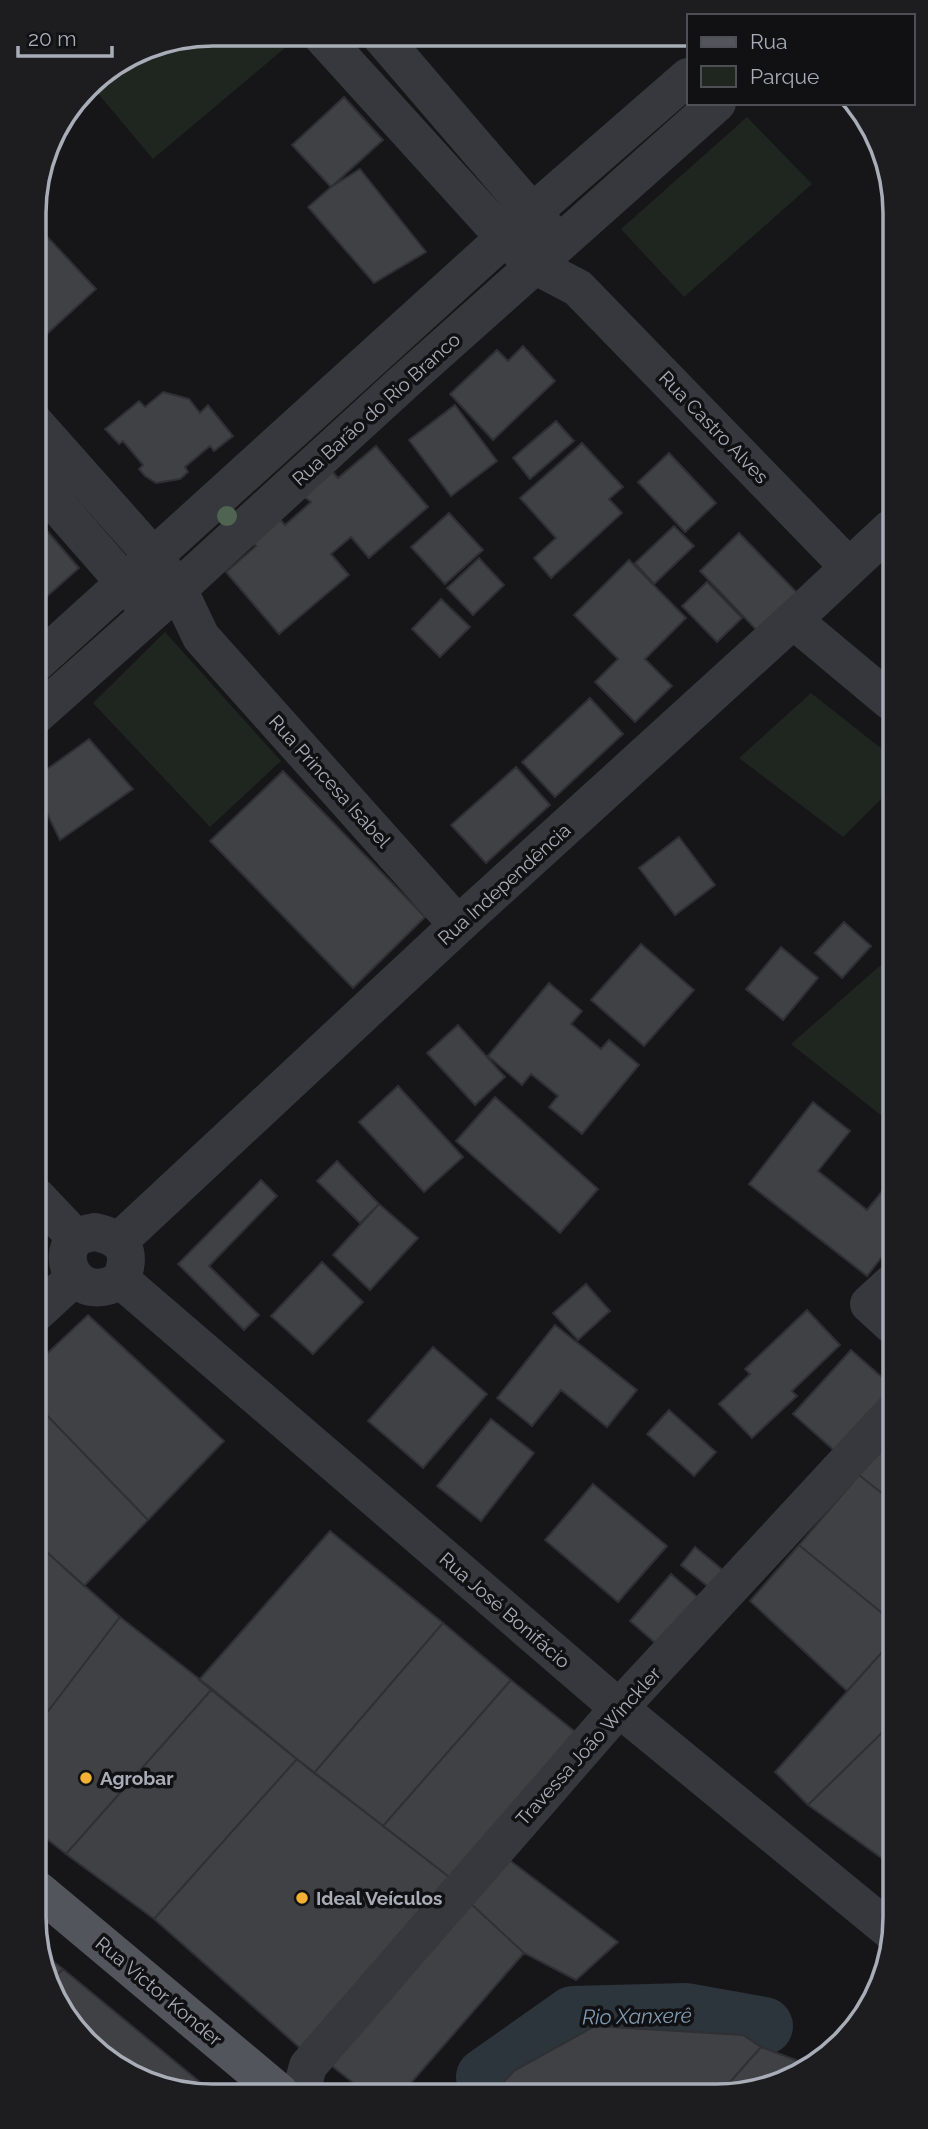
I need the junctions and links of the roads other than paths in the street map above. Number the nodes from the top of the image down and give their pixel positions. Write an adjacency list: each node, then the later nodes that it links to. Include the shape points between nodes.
1 (331, 46): 4 (street, Rua Castro Alves)
2 (390, 46): 3 (street, Rua Castro Alves)
3 (405, 63): 4 (street); 7 (street, Rua Castro Alves)
4 (372, 93): 8 (street, Rua Castro Alves)
5 (687, 102): 7 (street, Rua Barão do Rio Branco)
6 (688, 105): 9 (street, Rua Barão do Rio Branco)
7 (533, 212): 8 (street, Rua Barão do Rio Branco); 9 (street, Rua Castro Alves)
8 (505, 238): 9 (street, Rua Castro Alves); 10 (street, Rua Barão do Rio Branco)
9 (548, 255): 11 (street, Rua Barão do Rio Branco); 18 (street, Rua Castro Alves)
10 (377, 354): 11 (street); 13 (street, Rua Barão do Rio Branco)
11 (404, 382): 14 (street, Rua Barão do Rio Branco)
12 (46, 446): 17 (street, Rua Princesa Isabel)
13 (274, 446): 14 (street); 17 (street, Rua Barão do Rio Branco)
14 (304, 475): 20 (street, Rua Barão do Rio Branco)
15 (46, 494): 19 (street, Rua Princesa Isabel)
16 (883, 536): 18 (street, Rua Independência)
17 (153, 556): 19 (street, Rua Barão do Rio Branco); 20 (street, Rua Princesa Isabel)
18 (849, 567): 21 (street, Rua Independência)
19 (124, 582): 20 (street, Rua Princesa Isabel); 22 (street, Rua Barão do Rio Branco)
20 (165, 601): 24 (street, Rua Barão do Rio Branco); 25 (street, Rua Princesa Isabel)
21 (793, 620): 23 (street); 25 (street, Rua Independência)
22 (46, 654)
23 (883, 695)
24 (46, 706)
25 (458, 925): 28 (street, Rua Independência)
26 (46, 1206): 27 (street)
27 (76, 1238): 28 (street, via 95,1232); 29 (street, via 68,1256)
28 (119, 1241): 30 (street, via 126,1252)
29 (74, 1278): 30 (street, via 90,1288 110,1287); 31 (street)
30 (121, 1280): 33 (street, Rua José Bonifácio)
31 (46, 1304)
32 (882, 1424): 33 (street, Travessa João Winckler)
33 (619, 1708): 35 (street, Rua José Bonifácio); 37 (street, Travessa João Winckler, via 308,2066)
34 (46, 1897): 36 (main road, Rua Victor Konder)
35 (882, 1924)
36 (269, 2084)
37 (303, 2084)

